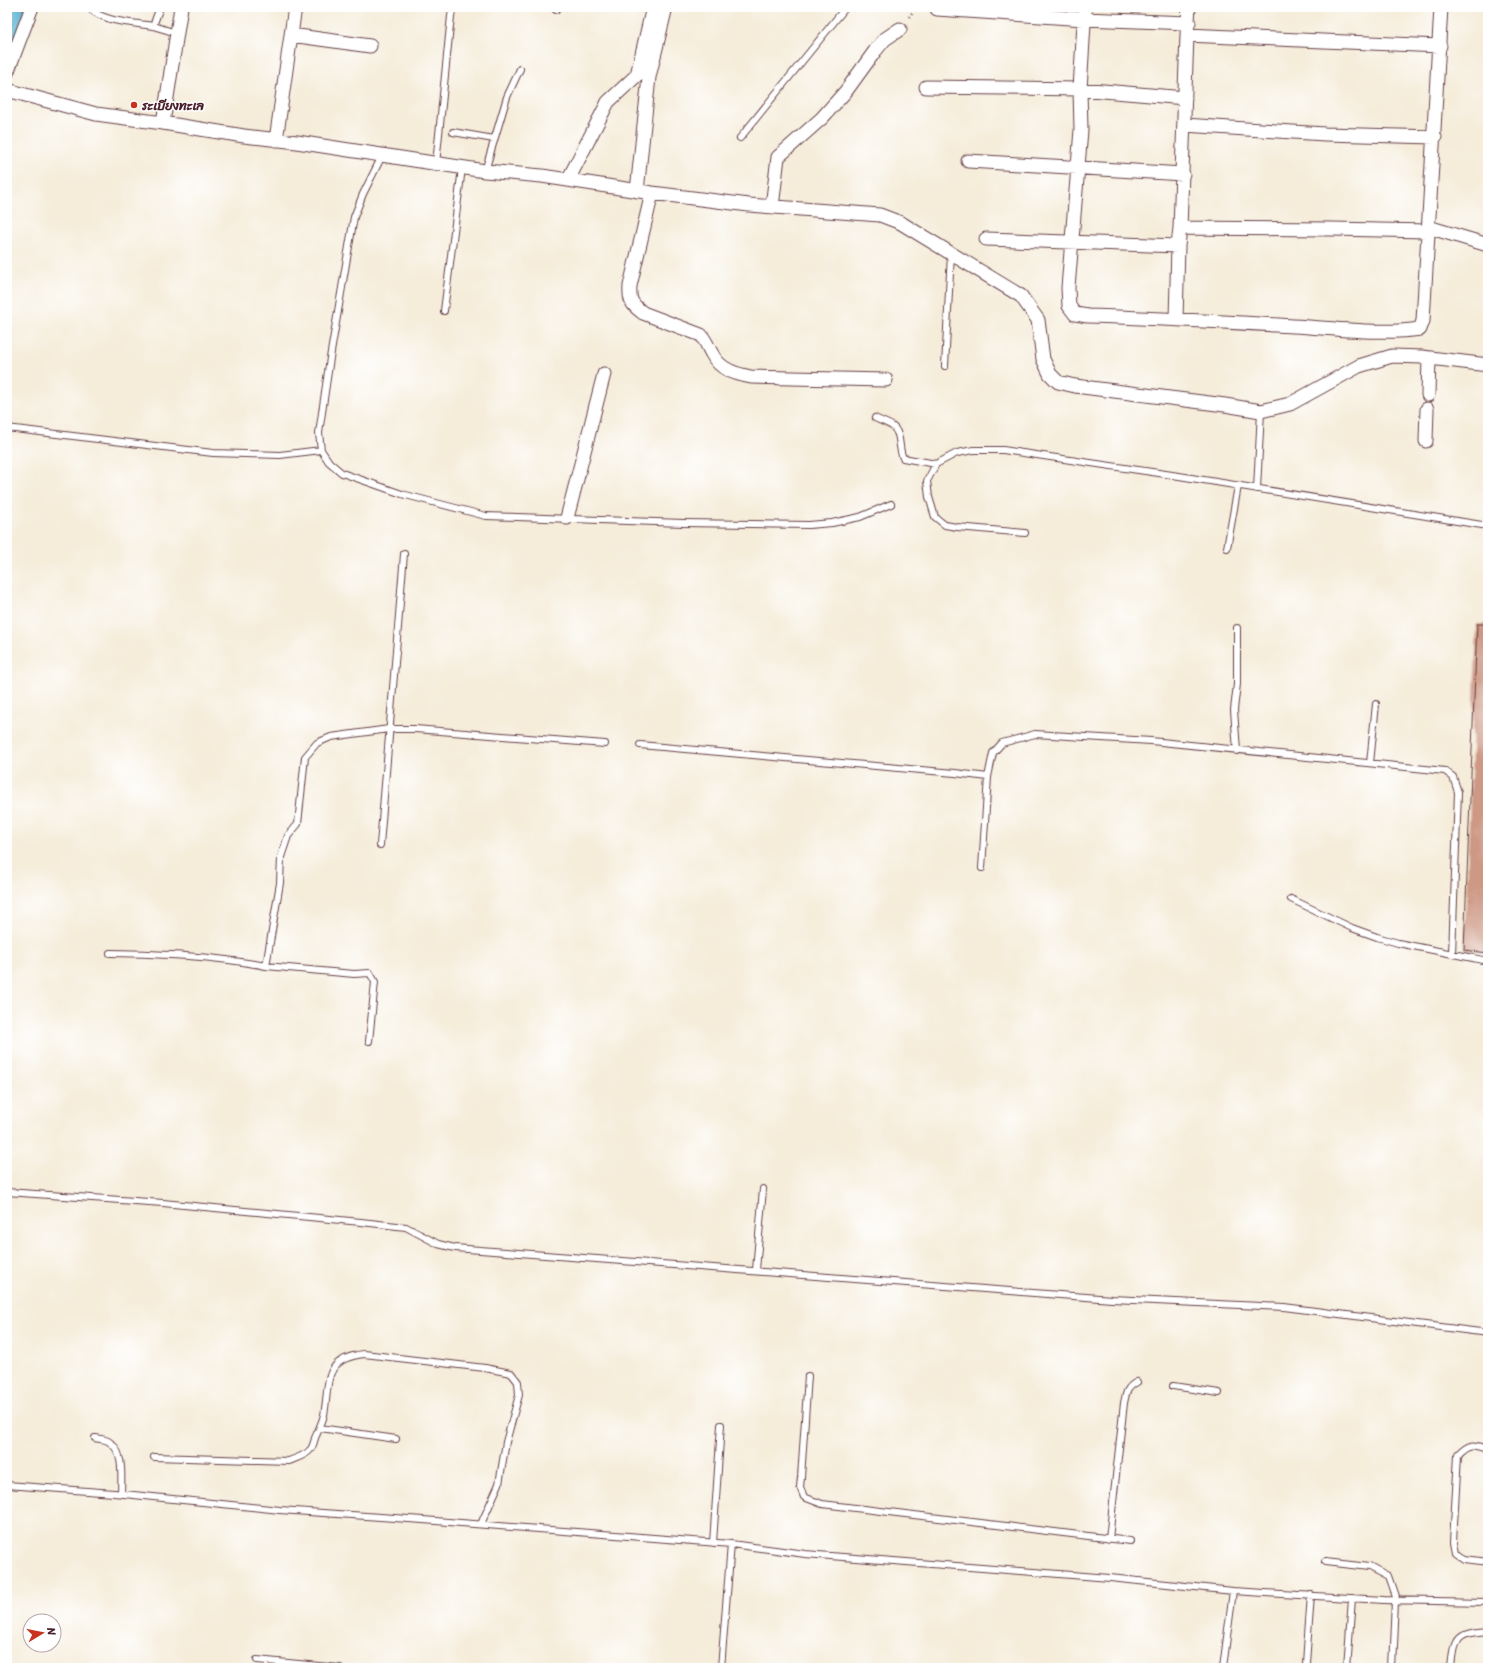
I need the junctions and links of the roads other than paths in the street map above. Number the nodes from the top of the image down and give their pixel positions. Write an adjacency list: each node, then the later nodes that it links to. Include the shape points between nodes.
1 (32, 7): 22 (street)
2 (88, 7): 14 (lane, via 96,14 133,24)
3 (160, 7): 14 (lane)
4 (182, 7): 17 (street)
5 (295, 7): 18 (street)
6 (453, 7): 36 (lane)
7 (653, 7): 41 (street, via 636,75 608,102)
8 (666, 7): 42 (street, via 649,77)
9 (846, 7): 31 (lane)
10 (1189, 7): 16 (street)
11 (1441, 7): 20 (street)
12 (937, 9): 13 (street)
13 (1084, 13): 16 (street); 24 (street)
14 (153, 26): 17 (lane)
15 (900, 29): 44 (street, via 885,39 822,118 778,157)
16 (1188, 29): 20 (street); 26 (street)
17 (177, 33): 27 (street)
18 (291, 35): 19 (street); 33 (street)
19 (370, 46)
20 (1440, 46): 30 (street)
21 (520, 69): 32 (lane, via 507,97)
22 (7, 73)
23 (926, 87): 24 (street)
24 (1080, 89): 26 (street); 38 (street)
25 (7, 90): 27 (street, via 96,114)
26 (1185, 98): 28 (street)
27 (164, 123): 33 (street)
28 (1184, 125): 30 (street, via 1325,134); 40 (street)
29 (453, 132): 32 (lane)
30 (1435, 137): 46 (street)
31 (740, 138)
32 (494, 139): 39 (lane)
33 (276, 140): 34 (street)
34 (382, 156): 36 (street); 65 (lane, via 362,194 354,217 323,402 319,433)
35 (968, 161): 38 (street)
36 (436, 164): 37 (street)
37 (462, 168): 39 (street); 52 (lane)
38 (1079, 168): 40 (street); 48 (street)
39 (485, 171): 41 (street)
40 (1183, 174): 45 (street)
41 (568, 180): 42 (street)
42 (637, 191): 43 (street)
43 (652, 193): 44 (street); 58 (street, via 630,286 629,297 635,307 643,313 701,335 712,356 730,372 751,377)
44 (772, 207): 51 (street, via 880,214 901,223)
45 (1180, 228): 46 (street); 50 (street)
46 (1428, 229): 49 (street); 53 (street, via 1423,321 1420,329 1357,330)
47 (986, 239): 48 (street)
48 (1072, 242): 50 (street); 53 (street, via 1068,294 1069,306 1075,314)
49 (1488, 245)
50 (1178, 246): 53 (street)
51 (951, 254): 56 (lane); 61 (street, via 1021,296 1038,320 1043,359 1050,374 1058,382)
52 (444, 311)
53 (1176, 319)
54 (1429, 358): 55 (street); 59 (street); 61 (street, via 1392,356 1359,366 1290,404)
55 (1488, 365)
56 (945, 366)
57 (604, 374): 70 (street)
58 (886, 380)
59 (1428, 396)
60 (1428, 409): 64 (street)
61 (1261, 411): 68 (lane)
62 (875, 418): 66 (lane, via 898,432 903,458)
63 (7, 428): 65 (lane, via 213,453 280,455)
64 (1426, 441)
65 (321, 450): 70 (lane, via 329,462 342,473 402,494 486,516)
66 (936, 464): 67 (lane, via 956,453 1003,450); 72 (lane, via 927,481 935,518 945,525 957,527)
67 (1238, 486): 68 (lane); 73 (lane)
68 (1257, 489): 71 (lane)
69 (892, 504): 70 (lane, via 860,517 809,525)
70 (567, 518)
71 (1488, 526)
72 (1025, 533)
73 (1227, 548)
74 (404, 554): 77 (lane)
75 (1237, 628): 80 (lane, via 1237,684 1234,710)
76 (1376, 704): 81 (lane)
77 (389, 729): 78 (lane); 83 (lane); 89 (lane, via 331,737 317,743 305,757 298,824 288,836 281,857 280,883)
78 (605, 744)
79 (640, 746): 82 (lane)
80 (1237, 751): 81 (lane); 82 (lane, via 1151,741 1035,734 1002,743 993,753)
81 (1370, 763): 87 (lane, via 1445,772 1453,777 1458,792)
82 (988, 777): 84 (lane)
83 (380, 845)
84 (982, 868)
85 (1290, 899): 87 (lane, via 1377,937)
86 (110, 953): 89 (lane, via 191,955)
87 (1452, 954): 88 (lane)
88 (1488, 961)
89 (266, 966): 90 (lane, via 354,974 370,973 375,982)
90 (369, 1041)
91 (763, 1190): 93 (lane)
92 (7, 1192): 93 (lane, via 163,1203 361,1222 406,1228 438,1244 455,1248)
93 (756, 1270): 94 (lane, via 1112,1299 1284,1308)
94 (1488, 1333)
95 (808, 1376): 108 (lane, via 800,1487 804,1497 822,1504)
96 (1137, 1382): 108 (lane, via 1127,1390 1124,1403)
97 (1173, 1386): 98 (lane)
98 (1219, 1393)
99 (721, 1425): 110 (lane)
100 (320, 1428): 102 (lane); 104 (lane, via 310,1450 289,1461); 107 (lane, via 332,1368 350,1356 364,1354 511,1373 518,1382 518,1395 499,1484)
101 (95, 1438): 106 (lane, via 108,1441 117,1451 121,1469)
102 (396, 1439)
103 (1488, 1449): 113 (lane, via 1476,1445 1465,1447 1458,1455 1454,1542 1455,1552 1465,1559)
104 (154, 1457)
105 (7, 1485): 106 (lane)
106 (121, 1494): 107 (lane, via 280,1510)
107 (481, 1524): 110 (lane)
108 (1109, 1539): 109 (lane)
109 (1130, 1541)
110 (713, 1543): 111 (lane)
111 (731, 1544): 115 (lane, via 804,1554 1102,1577); 124 (lane)
112 (1325, 1562): 118 (lane, via 1369,1567 1388,1577)
113 (1488, 1562)
114 (1488, 1586): 119 (lane)
115 (1233, 1591): 116 (lane); 125 (lane)
116 (1311, 1595): 117 (lane); 122 (lane)
117 (1352, 1598): 118 (lane); 126 (lane)
118 (1396, 1600): 119 (lane); 127 (lane)
119 (1487, 1602)
120 (1488, 1632): 128 (lane, via 1468,1633 1460,1638 1453,1648)
121 (257, 1660): 123 (lane)
122 (1306, 1663)
123 (340, 1668)
124 (721, 1668)
125 (1223, 1668)
126 (1347, 1668)
127 (1393, 1668)
128 (1451, 1668)

